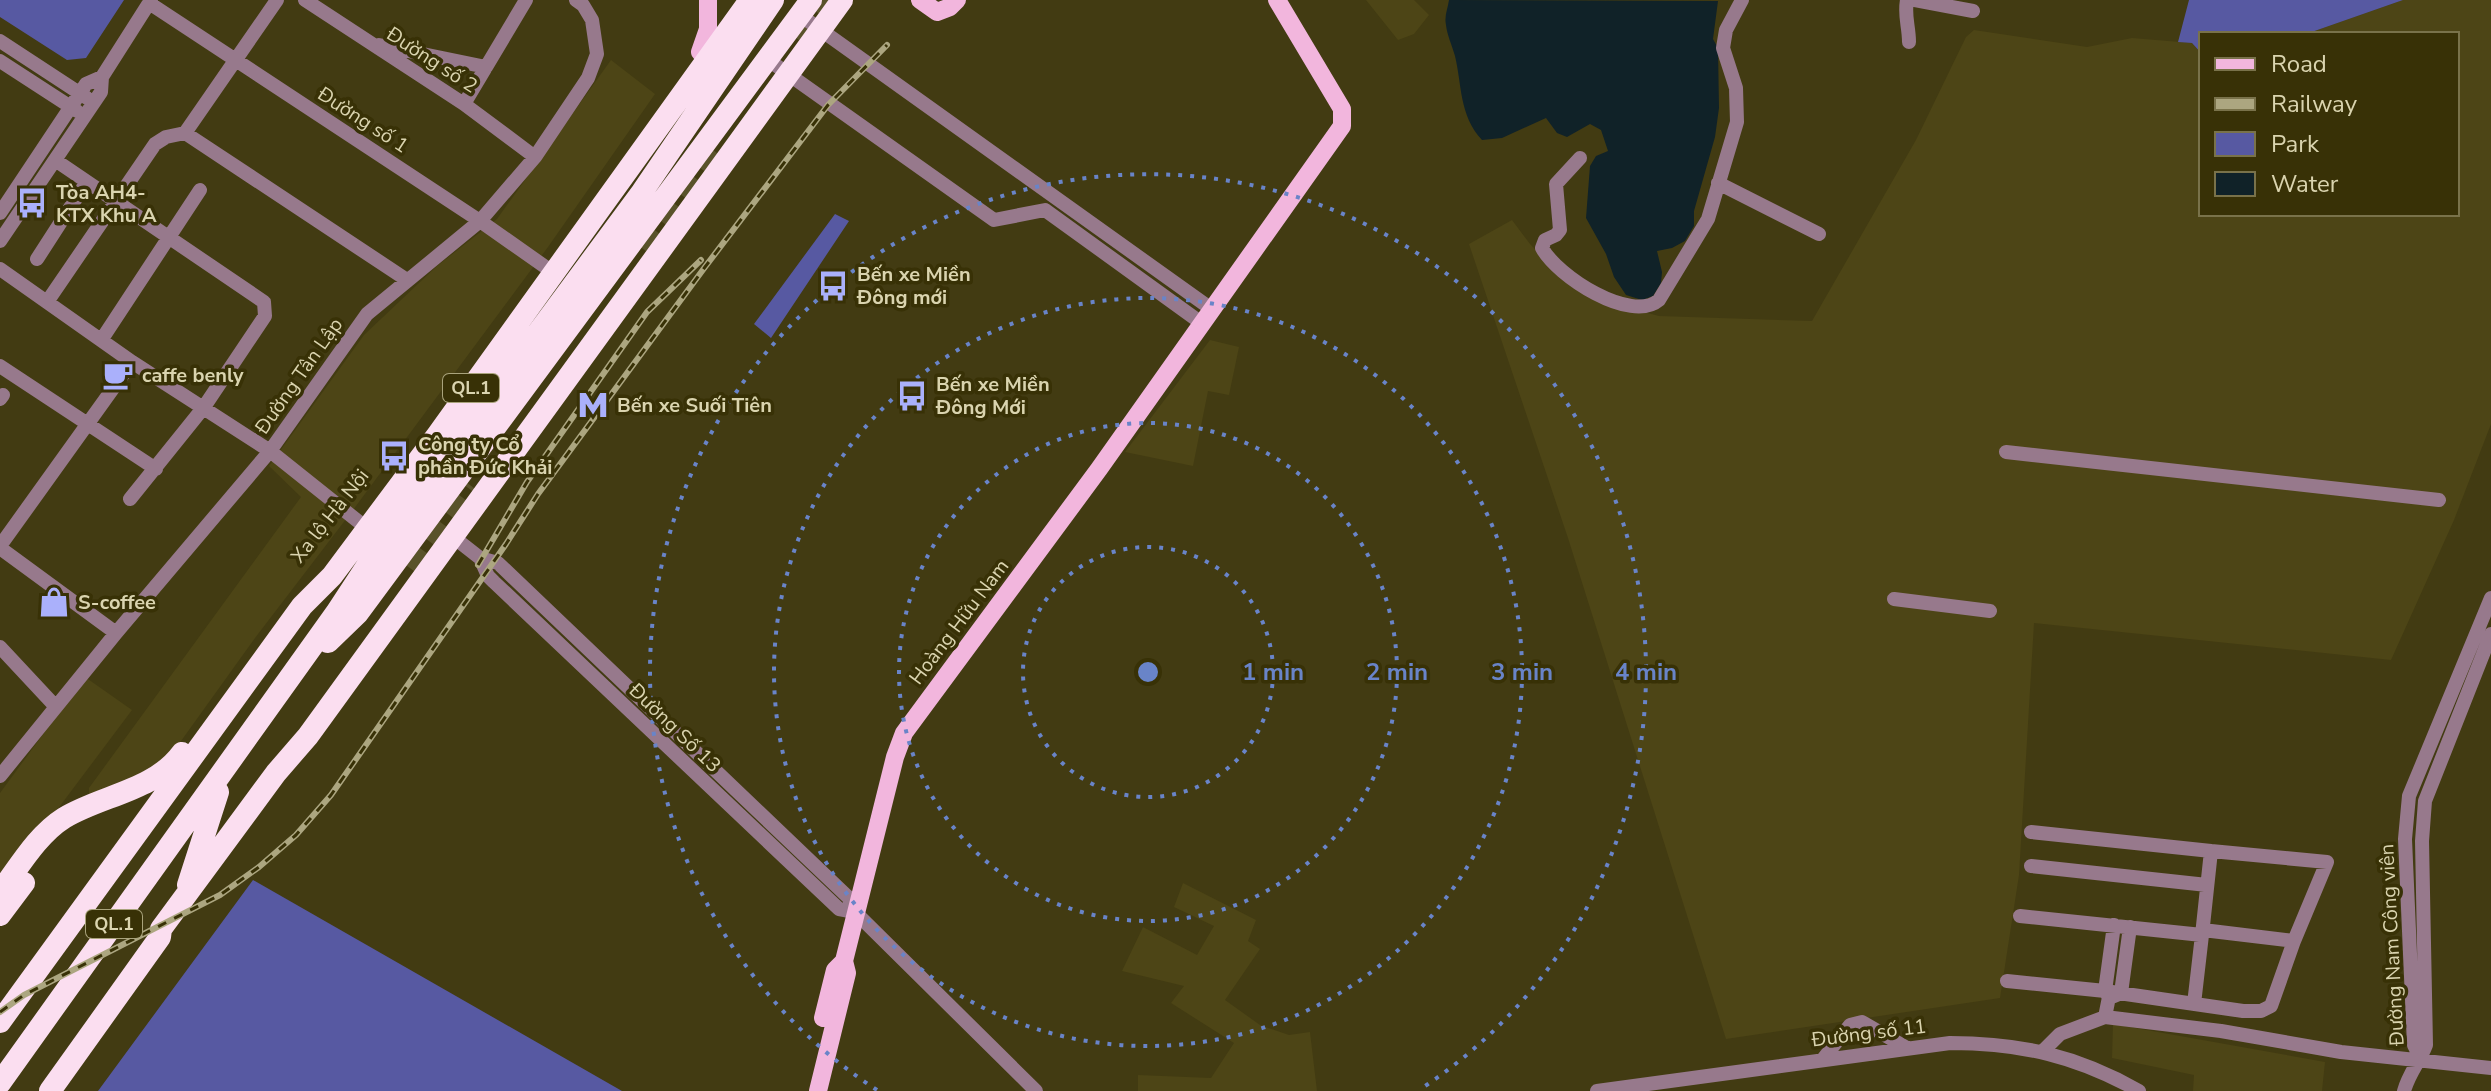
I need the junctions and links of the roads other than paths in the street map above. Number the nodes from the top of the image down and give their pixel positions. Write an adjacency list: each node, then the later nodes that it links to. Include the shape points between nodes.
1 (277, 0): 25 (street)
2 (305, 0): 23 (street, Đường số 2)
3 (526, 0): 28 (street)
4 (576, 0): 40 (street, Đường Tân Lập, via 592,20 597,54 588,78)
5 (708, 0): 24 (main road, via 708,29)
6 (738, 0): 24 (highway, Xa lộ Hà Nội / QL.1)
7 (750, 0): 39 (highway, Xa lộ Hà Nội / QL.1)
8 (773, 0): 71 (highway, QL.1, via 642,192)
9 (842, 0): 20 (highway, QL.1)
10 (920, 0): 11 (main road, via 937,12)
11 (957, 0)
12 (1277, 0): 58 (main road, Hoàng Hữu Nam, via 1343,119)
13 (1287, 0): 60 (main road, Hoàng Hữu Nam, via 1348,107 1349,128 1207,327)
14 (1742, 0): 44 (street, via 1724,38 1738,107)
15 (1907, 0): 22 (street)
16 (1915, 0): 19 (street)
17 (150, 2): 25 (street, Đường số 1); 30 (street)
18 (805, 7): 20 (street); 26 (highway, QL.1)
19 (1973, 11)
20 (820, 30): 29 (highway, QL.1); 58 (street)
21 (0, 41): 31 (street)
22 (1909, 42)
23 (371, 43): 28 (street); 34 (street, Đường số 2)
24 (700, 52): 39 (highway, Xa lộ Hà Nội / QL.1)
25 (234, 59): 38 (street); 48 (street, Đường số 1)
26 (767, 59): 29 (street); 72 (highway, QL.1)
27 (0, 61): 35 (street)
28 (486, 67): 34 (street)
29 (788, 75): 58 (street, via 994,220 1045,210); 74 (highway, QL.1)
30 (102, 77): 31 (street); 33 (street)
31 (80, 93): 33 (street); 35 (street)
32 (759, 96): 37 (highway)
33 (94, 102): 36 (street)
34 (464, 104): 40 (street, Đường số 2)
35 (70, 107): 36 (street); 47 (street)
36 (84, 116): 42 (street)
37 (744, 117)
38 (185, 133): 46 (street, via 155,144); 56 (street)
39 (639, 144): 55 (highway, Xa lộ Hà Nội / QL.1)
40 (535, 157): 48 (street, Đường Tân Lập)
41 (1580, 158): 44 (street, via 1556,184 1560,230 1542,248 1561,271 1593,293 1636,307 1659,300 1708,219)
42 (55, 160): 43 (street); 51 (street)
43 (86, 183): 46 (street); 53 (street)
44 (1718, 183): 49 (street)
45 (200, 190): 50 (street)
46 (116, 201): 50 (street); 57 (street)
47 (0, 213)
48 (480, 221): 55 (street, Đường số 1); 56 (street, Đường Tân Lập)
49 (1819, 234)
50 (169, 237): 59 (street); 63 (street, via 264,302 266,309)
51 (0, 241)
52 (646, 251): 68 (highway)
53 (37, 259)
54 (0, 269): 57 (street)
55 (549, 270): 73 (highway, Xa lộ Hà Nội / QL.1); 89 (highway, Xa lộ Hà Nội / QL.1, via 332,576 302,606)
56 (407, 280): 65 (street, Đường Tân Lập, via 367,314)
57 (47, 302): 59 (street)
58 (1205, 315): 60 (main road, Hoàng Hữu Nam)
59 (102, 339): 61 (street)
60 (1187, 345): 99 (main road, Hoàng Hữu Nam, via 904,733)
61 (132, 362): 63 (street); 64 (street)
62 (0, 366): 64 (street)
63 (204, 407): 65 (street); 67 (street)
64 (88, 424): 67 (street); 75 (street)
65 (270, 451): 73 (street); 81 (street, Đường Tân Lập)
66 (2006, 452): 70 (street)
67 (156, 469): 69 (street)
68 (474, 488)
69 (130, 499)
70 (2439, 500)
71 (411, 504): 72 (highway); 85 (highway, QL.1)
72 (429, 518): 74 (highway); 85 (highway, QL.1, via 358,613)
73 (359, 522): 92 (highway, Xa lộ Hà Nội / QL.1, via 274,623 177,760 155,777)
74 (452, 536): 76 (street, Đường Số 13); 90 (highway, QL.1)
75 (0, 547): 81 (street)
76 (480, 558): 84 (street, Đường Số 13, via 498,563); 86 (street, Đường Số 13, via 488,576)
77 (414, 571): 90 (highway, QL.1, via 301,729)
78 (2491, 598): 109 (street, Đường Nam Công viên, via 2409,796 2405,839)
79 (1894, 599): 80 (street)
80 (1990, 611)
81 (116, 633): 87 (street, Đường Tân Lập)
82 (2491, 634): 109 (street, Đường Nam Công viên, via 2425,801)
83 (0, 647): 87 (street)
84 (606, 666): 86 (street); 99 (street, Đường Số 13, via 849,898)
85 (288, 678): 88 (highway, QL.1)
86 (594, 678): 99 (street, Đường Số 13, via 839,909)
87 (56, 707): 91 (street, Đường Tân Lập)
88 (227, 765): 98 (highway, QL.1); 121 (highway, QL.1)
89 (183, 768): 92 (highway, Xa lộ Hà Nội / QL.1, via 154,788); 113 (highway, Xa lộ Hà Nội / QL.1)
90 (276, 773): 98 (highway, QL.1)
91 (0, 776)
92 (76, 816): 97 (highway, Xa lộ Hà Nội / QL.1, via 46,832); 100 (highway, Xa lộ Hà Nội / QL.1)
93 (2031, 832): 94 (street)
94 (2211, 851): 96 (street); 105 (street, via 2327,862)
95 (2031, 866): 96 (street)
96 (2207, 885): 104 (street)
97 (0, 892)
98 (184, 899): 119 (highway, QL.1, via 161,929 151,931)
99 (855, 912): 106 (main road, Hoàng Hữu Nam); 126 (street, Đường Số 13)
100 (0, 915)
101 (2020, 916): 102 (street)
102 (2114, 925): 103 (street); 108 (street)
103 (2130, 927): 104 (street); 108 (street)
104 (2202, 933): 105 (street); 110 (street)
105 (2294, 941): 111 (street, via 2271,1006)
106 (844, 961): 124 (main road, Hoàng Hữu Nam, via 835,970); 125 (main road, Hoàng Hữu Nam, via 847,973)
107 (2007, 981): 108 (street)
108 (2112, 994): 110 (street); 112 (street)
109 (2419, 1000): 118 (street, Đường Nam Công viên, via 2414,1045)
110 (2194, 1004): 111 (street)
111 (2243, 1011): 114 (street)
112 (2105, 1017): 114 (street); 116 (street, via 2060,1034)
113 (0, 1022)
114 (2221, 1031): 118 (street, via 2341,1052)
115 (1908, 1048): 116 (street, Đường số 11, via 1985,1043); 117 (street, Đường số 11); 117 (street, via 1862,1022 1850,1025)
116 (2043, 1051): 128 (street, Đường số 11)
117 (1823, 1059): 127 (street, Đường số 11)
118 (2421, 1059): 120 (street); 129 (street)
119 (67, 1060): 122 (highway, QL.1); 123 (highway, QL.1)
120 (2491, 1068)
121 (0, 1083)
122 (38, 1091)
123 (50, 1091)
124 (806, 1091)
125 (818, 1091)
126 (1036, 1091)
127 (1597, 1091)
128 (2139, 1091)
129 (2404, 1091)

